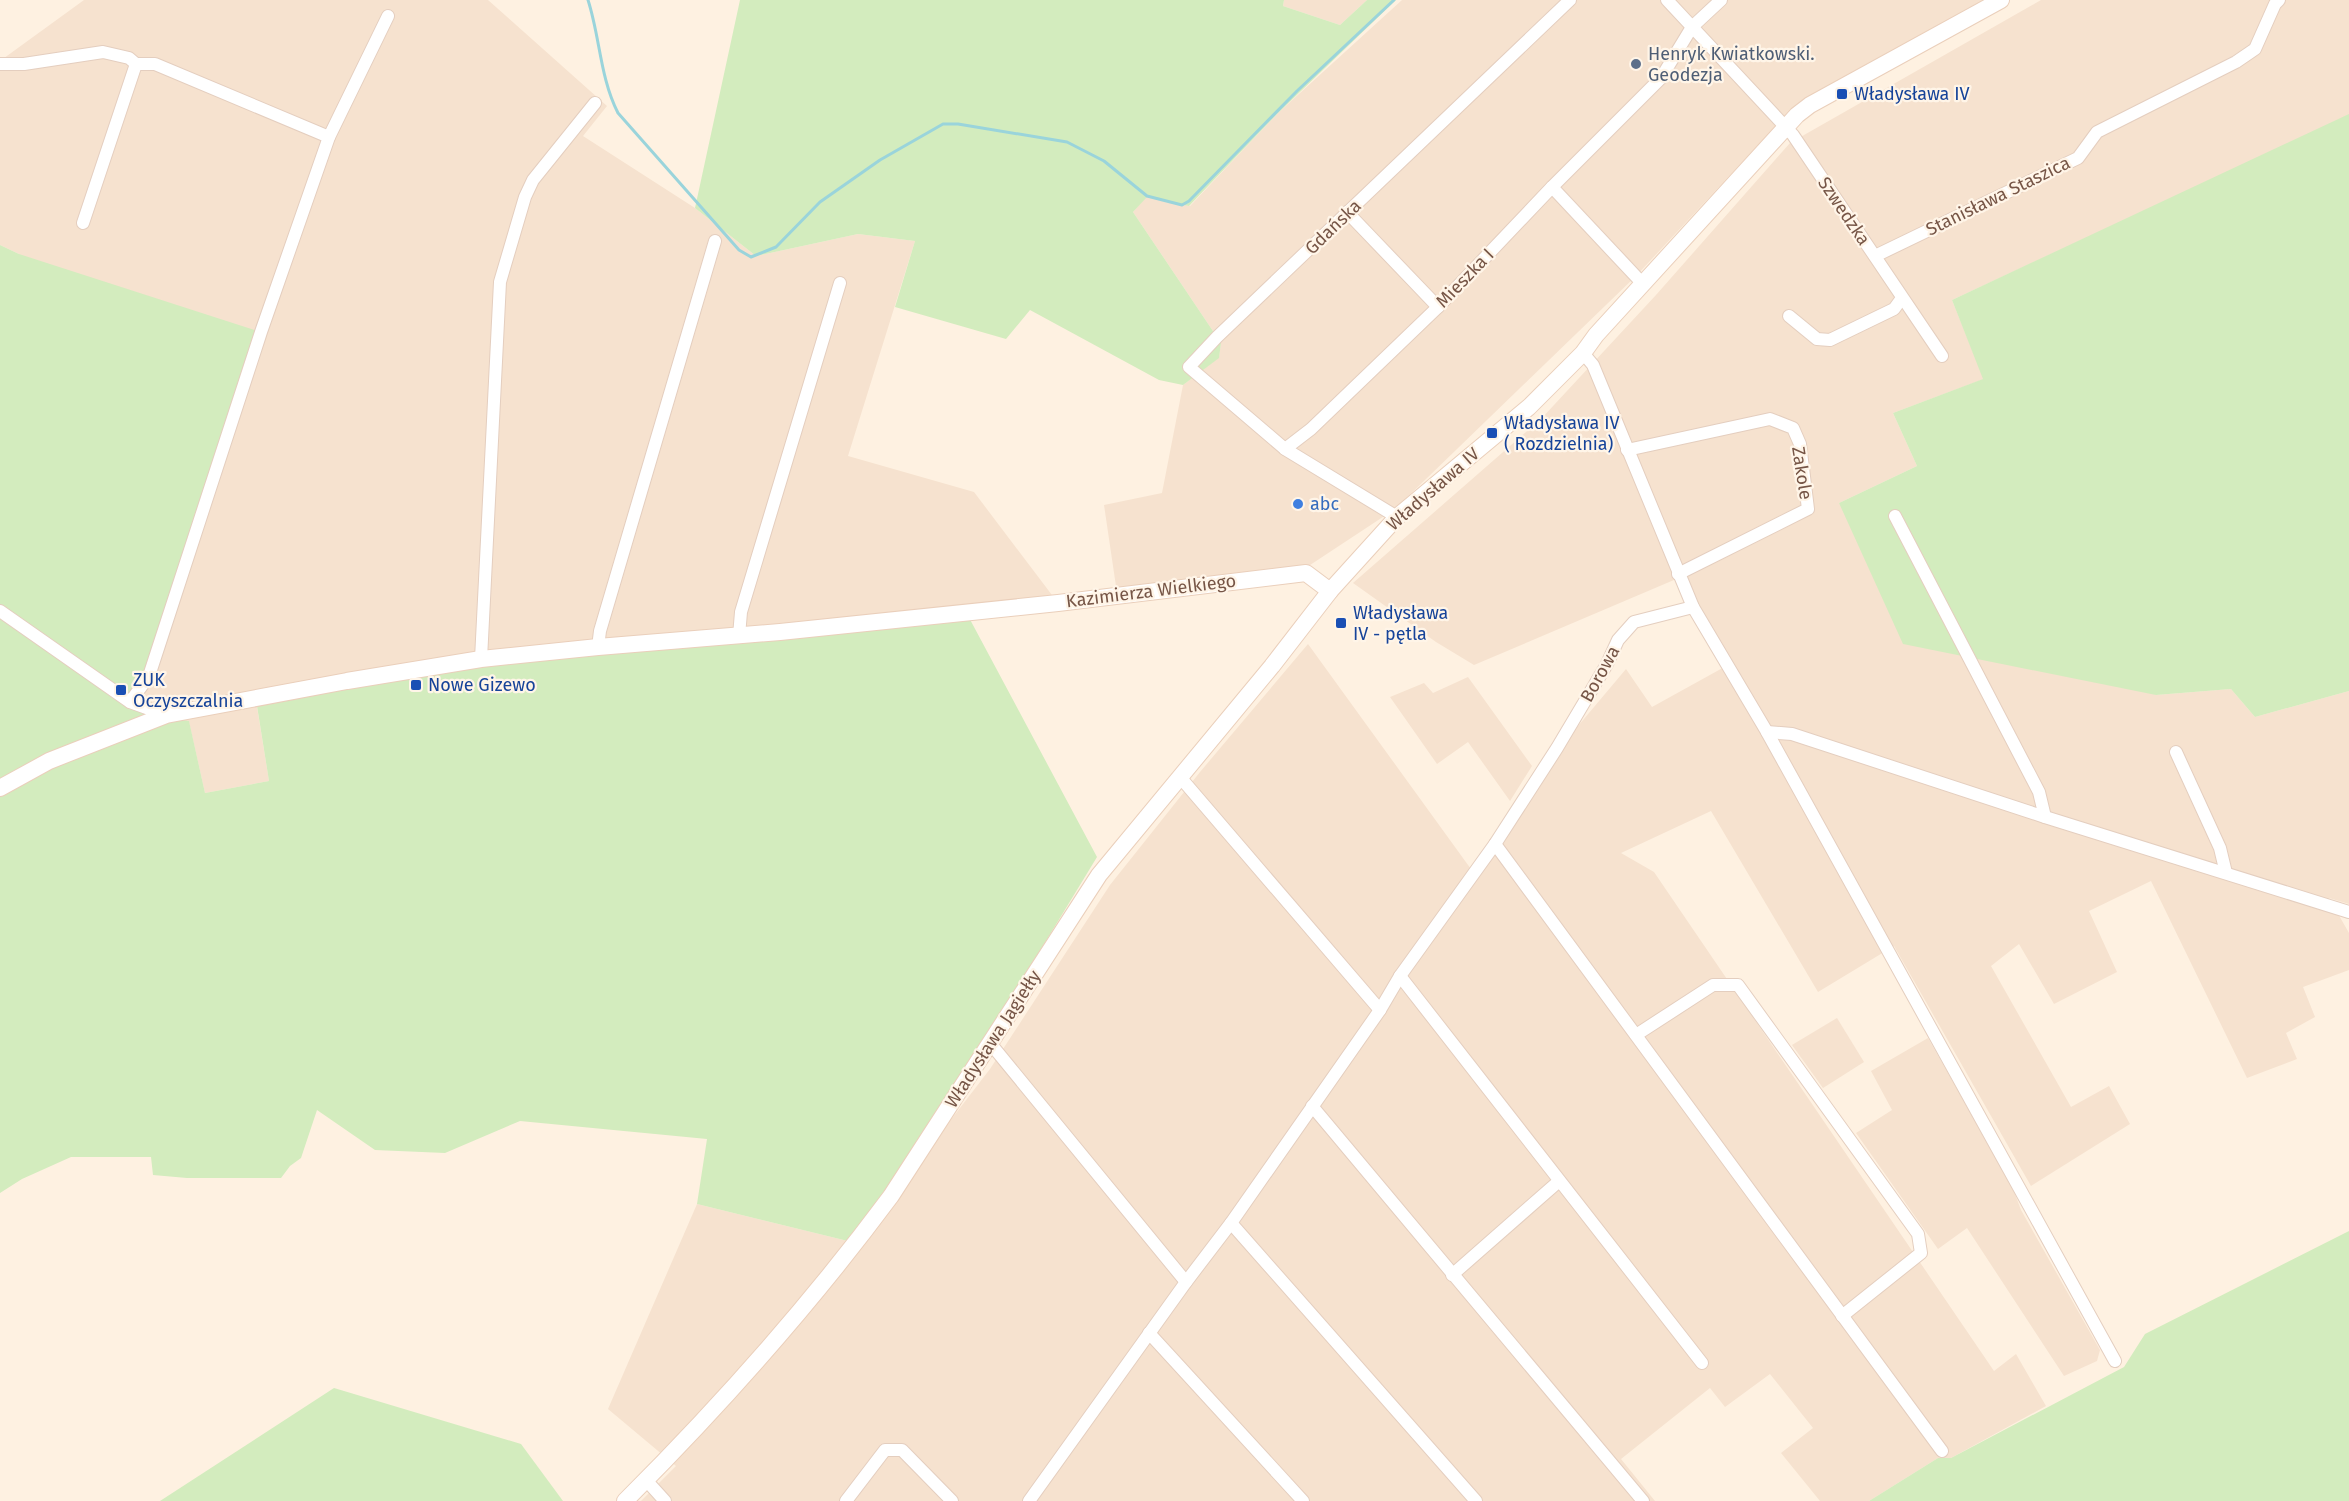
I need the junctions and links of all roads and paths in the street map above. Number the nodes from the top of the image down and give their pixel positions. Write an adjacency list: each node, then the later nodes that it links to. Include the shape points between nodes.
1 (1570, 0): 14 (street, Gdańska)
2 (1667, 0): 7 (street, Szwedzka)
3 (1721, 0): 7 (street, Mieszka I)
4 (2001, 0): 11 (street, Władysława IV, via 1810,105)
5 (2279, 0): 17 (street, Stanisława Staszica, via 2254,49 2236,62 2097,132 2078,158)
6 (388, 16): 12 (street)
7 (1692, 27): 11 (street, Szwedzka); 13 (street, Mieszka I, via 1661,78)
8 (0, 64): 9 (street, via 103,52 129,58)
9 (136, 64): 12 (street, via 154,64); 15 (street)
10 (595, 103): 35 (street, via 533,180 500,282)
11 (1784, 127): 17 (street, Szwedzka); 19 (street, Władysława IV)
12 (329, 137): 36 (street, via 149,676)
13 (1552, 187): 19 (street); 21 (street, Mieszka I)
14 (1347, 212): 21 (street); 25 (street, Gdańska, via 1189,367)
15 (83, 223)
16 (716, 241): 34 (street)
17 (1875, 256): 20 (street, Szwedzka)
18 (840, 283): 33 (street, via 741,612)
19 (1643, 284): 23 (street, Władysława IV)
20 (1902, 298): 22 (street, via 1894,309 1830,340 1817,339); 24 (street, Szwedzka)
21 (1438, 307): 25 (street, Mieszka I, via 1311,429)
22 (1789, 316)
23 (1583, 353): 26 (street, via 1593,365); 28 (street, Władysława IV, via 1528,407)
24 (1942, 356)
25 (1285, 449): 28 (street)
26 (1627, 450): 29 (street); 29 (street, Zakole, via 1770,419 1793,428 1800,444 1808,509)
27 (1895, 516): 42 (street, via 2039,792)
28 (1397, 517): 30 (street, Władysława IV)
29 (1678, 574): 31 (street)
30 (1330, 591): 33 (street, Kazimierza Wielkiego, via 1306,573); 40 (street, Władysława Jagiełły)
31 (1693, 607): 38 (street); 43 (street, Borowa, via 1634,622 1618,640 1557,748)
32 (0, 611): 36 (street)
33 (739, 636): 34 (street, Kazimierza Wielkiego)
34 (597, 647): 35 (street, Kazimierza Wielkiego)
35 (481, 659): 37 (street, Kazimierza Wielkiego)
36 (130, 702): 37 (street)
37 (166, 715): 41 (street, Kazimierza Wielkiego, via 49,761)
38 (1767, 732): 42 (street, via 1792,734); 57 (street)
39 (2176, 752): 44 (street, via 2220,848)
40 (1180, 777): 47 (street); 49 (street, Władysława Jagiełły, via 1099,874)
41 (0, 789)
42 (2045, 817): 44 (street)
43 (1495, 844): 46 (street, Borowa); 48 (street)
44 (2226, 873): 45 (street)
45 (2349, 912)
46 (1400, 976): 47 (street, Borowa); 51 (street)
47 (1380, 1010): 50 (street, Borowa)
48 (1636, 1035): 55 (street); 55 (street, via 1713,985 1738,985 1765,1021 1918,1234 1922,1253)
49 (990, 1043): 54 (street); 60 (street, Władysława Jagiełły, via 856,1243 730,1392)
50 (1312, 1106): 52 (street, Borowa); 53 (street)
51 (1558, 1182): 53 (street); 58 (street)
52 (1231, 1223): 54 (street, Borowa); 67 (street)
53 (1452, 1275): 68 (street)
54 (1186, 1282): 56 (street, Borowa)
55 (1842, 1316): 59 (street)
56 (1149, 1334): 65 (street, Borowa); 66 (street)
57 (2115, 1361)
58 (1702, 1364)
59 (1942, 1451)
60 (646, 1480): 61 (street, Władysława Jagiełły); 62 (street)
61 (625, 1501)
62 (665, 1501)
63 (846, 1501): 64 (street, via 885,1450 902,1450)
64 (952, 1501)
65 (1029, 1501)
66 (1303, 1501)
67 (1476, 1501)
68 (1642, 1501)

